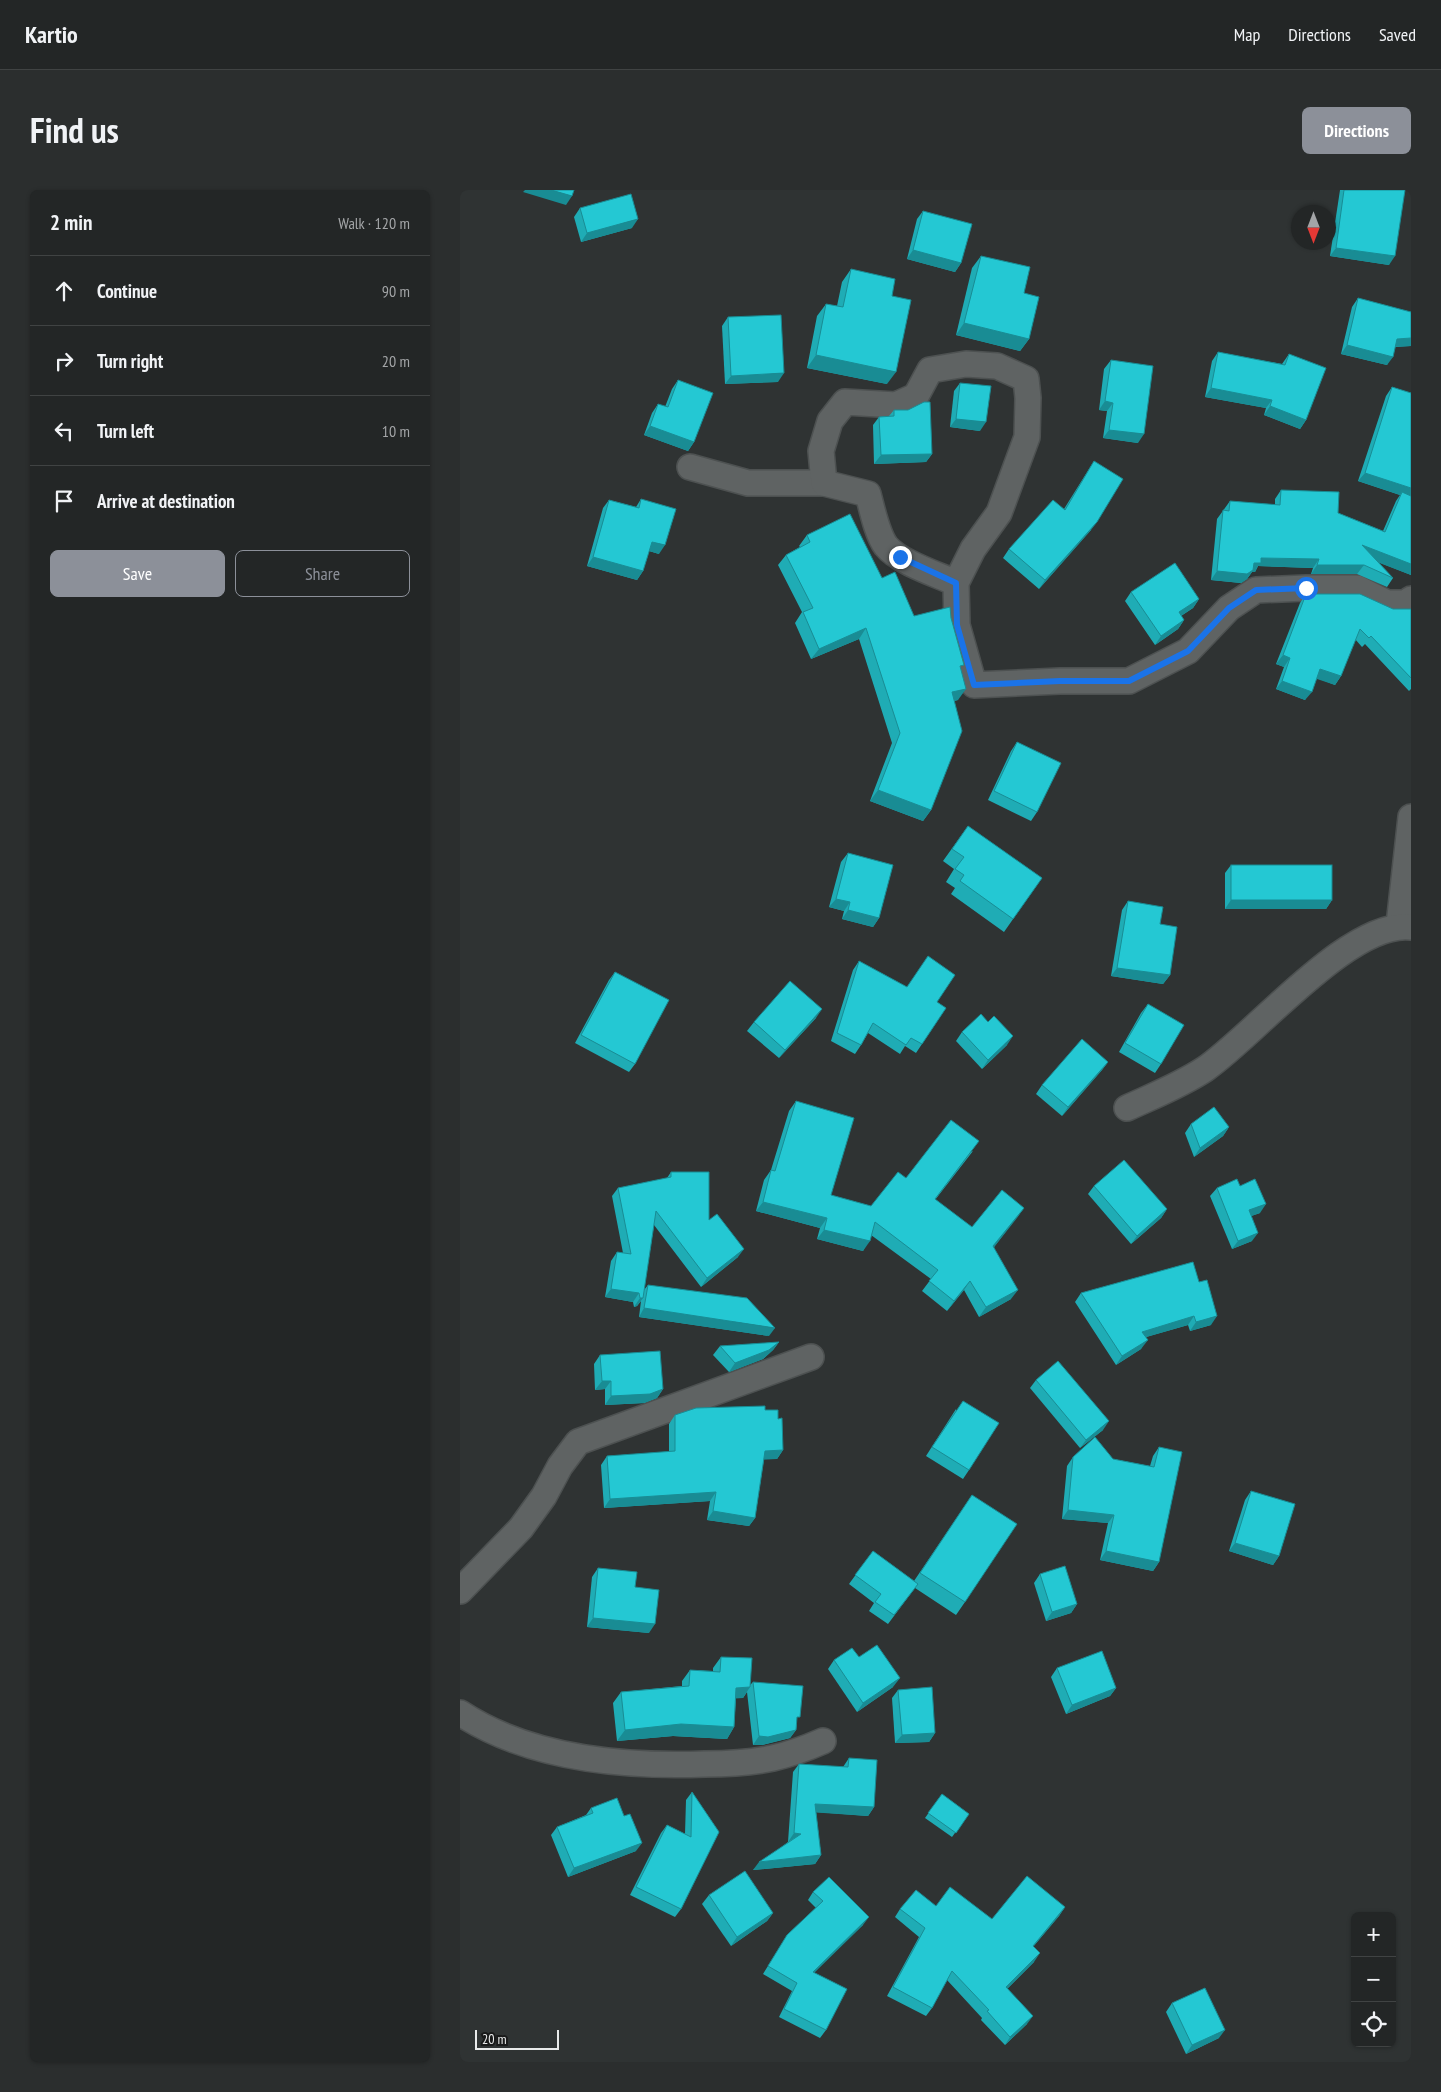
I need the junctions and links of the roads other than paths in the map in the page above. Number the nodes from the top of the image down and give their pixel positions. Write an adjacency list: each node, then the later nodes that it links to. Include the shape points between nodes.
1 (690, 467): 2 (street, via 748,483)
2 (824, 483): 3 (street, via 868,494 886,546 900,557); 3 (street, via 820,451 830,421 845,402 896,405 916,396 930,370 966,364 997,366 1026,379 1027,437 999,513 973,549)
3 (956, 583): 4 (street, via 957,625 974,685 1129,681 1188,651 1229,608 1256,590 1357,588 1387,602)
4 (1411, 599)
5 (1411, 817): 6 (street)
6 (1405, 926): 7 (street, via 1375,934 1347,950 1319,970 1205,1069)
7 (1127, 1108)
8 (811, 1357): 9 (street, via 578,1442 521,1528)
9 (460, 1591)
10 (460, 1712): 11 (street, via 488,1728 534,1746 605,1761 639,1764 740,1764 790,1753)
11 (823, 1741)

